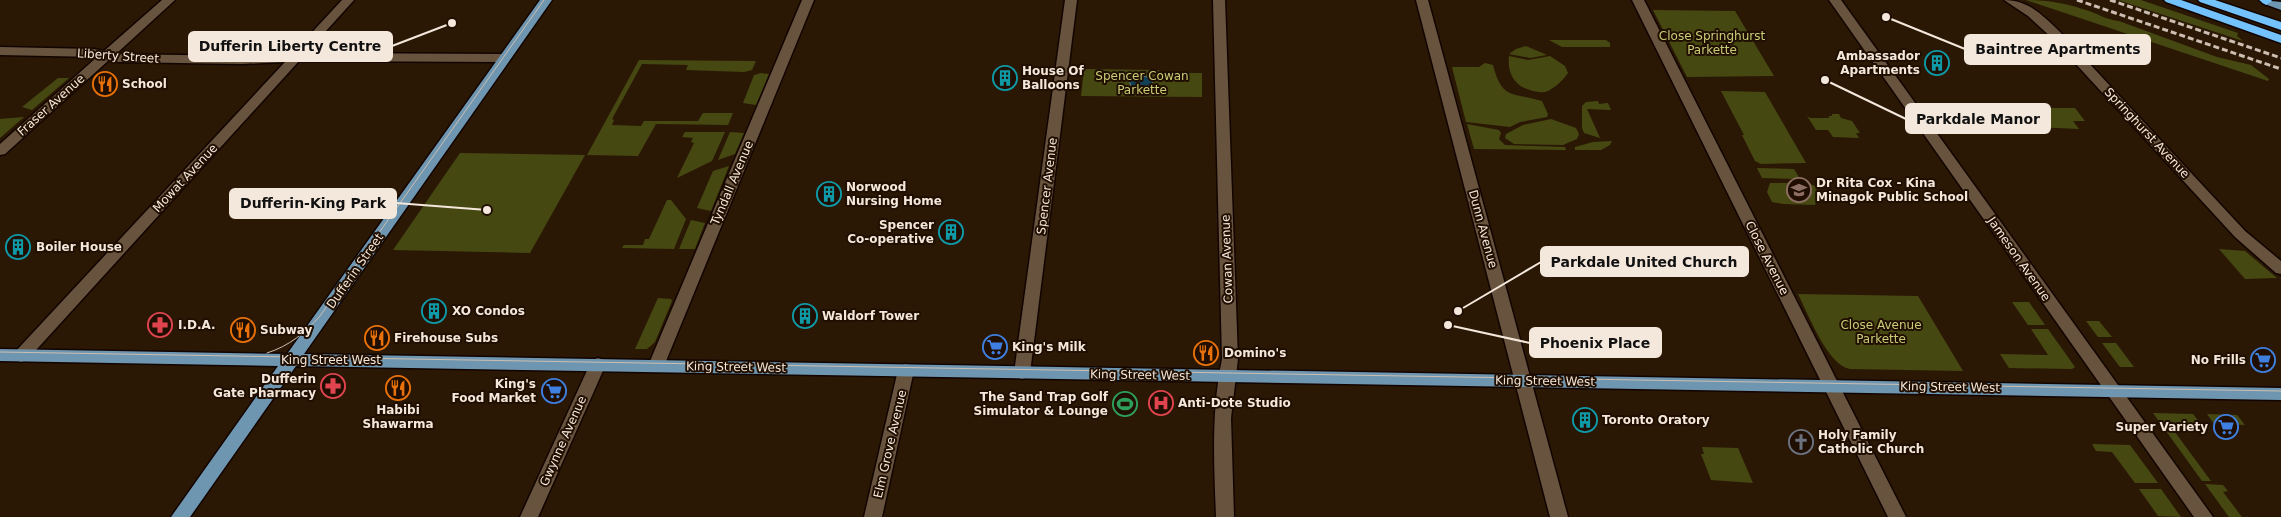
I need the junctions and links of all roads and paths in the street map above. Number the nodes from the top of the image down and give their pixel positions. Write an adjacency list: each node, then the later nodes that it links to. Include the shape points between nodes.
1 (170, 0): 18 (street, Fraser Avenue)
2 (348, 0): 19 (street, Mowat Avenue)
3 (546, 0): 20 (main road, Dufferin Street)
4 (808, 0): 27 (street, Tyndall Avenue)
5 (1071, 0): 29 (street, Spencer Avenue)
6 (1219, 0): 30 (street, Cowan Avenue, via 1230,359)
7 (1422, 0): 31 (street, Dunn Avenue)
8 (1638, 0): 32 (street, Close Avenue)
9 (1835, 0): 33 (street, Jameson Avenue)
10 (2010, 0): 22 (street, Springhurst Avenue, via 2056,35 2240,234)
11 (2170, 0): 16 (highway)
12 (2204, 0): 15 (highway)
13 (2266, 0): 14 (main road)
14 (2281, 6)
15 (2281, 26)
16 (2281, 39)
17 (0, 51): 18 (street, Liberty Street)
18 (107, 56): 19 (street, Liberty Street, via 223,60); 21 (street, Fraser Avenue)
19 (295, 58): 20 (street, Liberty Street); 24 (street, Mowat Avenue)
20 (505, 58): 25 (main road, Dufferin Street)
21 (0, 151)
22 (2281, 269)
23 (0, 355): 24 (main road, King Street West)
24 (21, 356): 25 (main road, King Street West)
25 (292, 360): 26 (main road, King Street West); 35 (main road, Dufferin Street)
26 (598, 364): 27 (main road, King Street West); 36 (street, Gwynne Avenue)
27 (656, 366): 28 (main road, King Street West)
28 (906, 370): 29 (main road, King Street West); 37 (street, Elm Grove Avenue)
29 (1022, 373): 30 (main road, King Street West)
30 (1226, 376): 31 (main road, King Street West); 38 (street, Cowan Avenue, via 1221,416)
31 (1525, 380): 32 (main road, King Street West); 39 (street, Dunn Avenue)
32 (1831, 385): 33 (main road, King Street West); 40 (street, Close Avenue)
33 (2112, 390): 34 (main road, King Street West); 41 (street, Jameson Avenue)
34 (2281, 394)
35 (180, 517)
36 (529, 517)
37 (873, 517)
38 (1225, 517)
39 (1560, 517)
40 (1897, 517)
41 (2204, 517)

